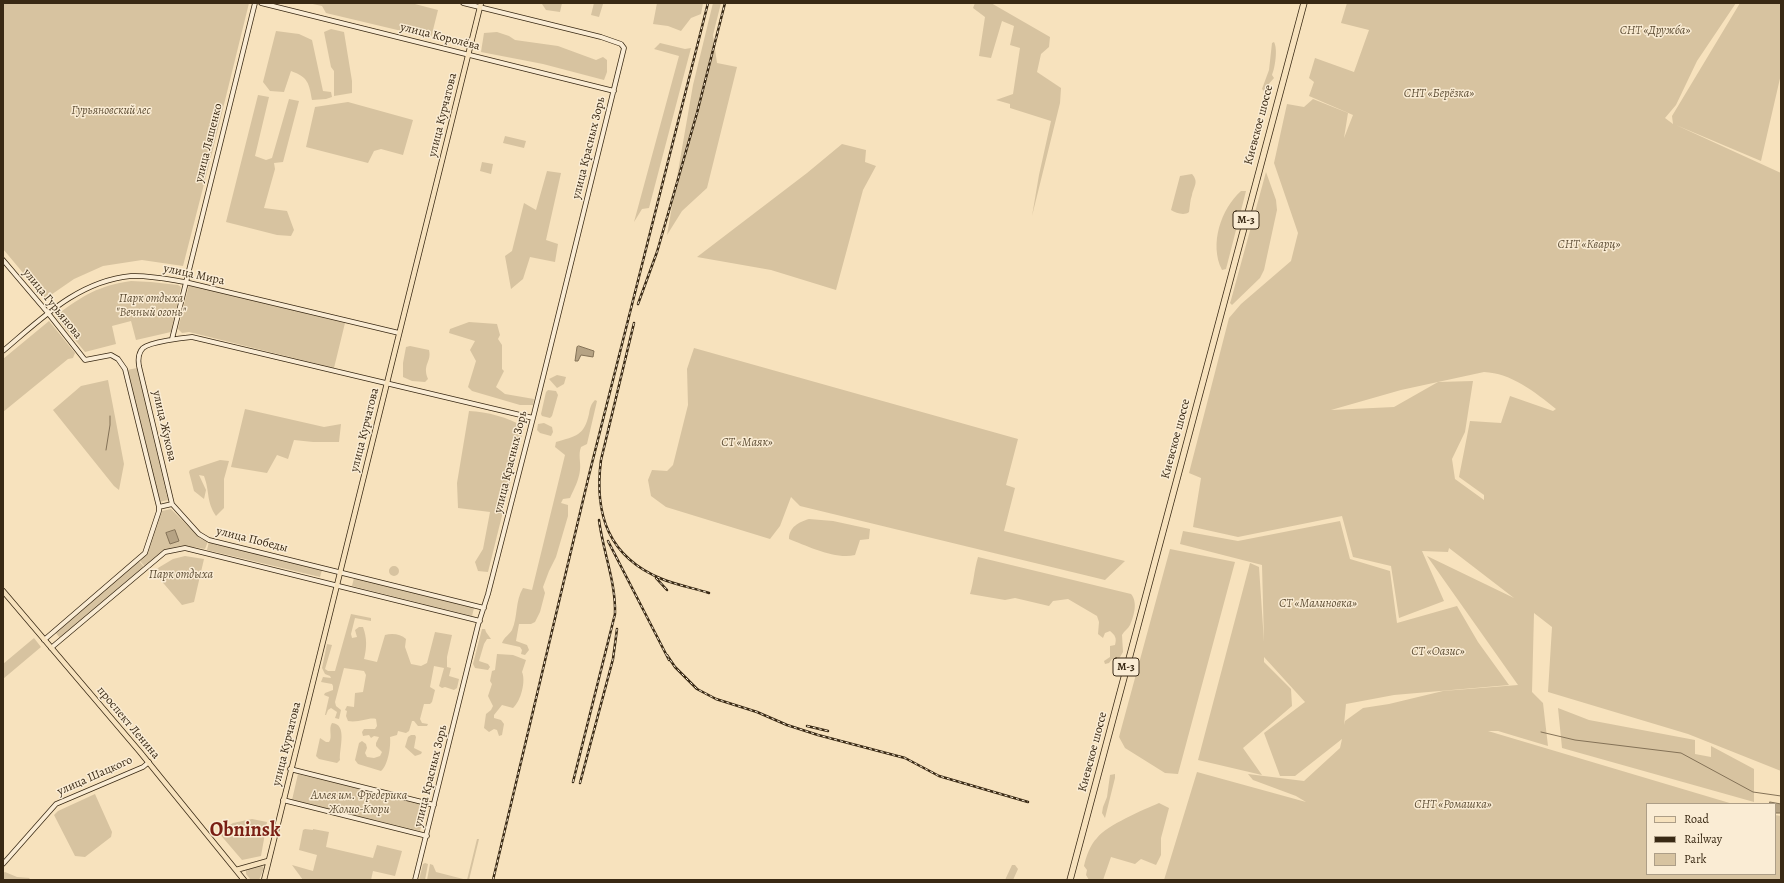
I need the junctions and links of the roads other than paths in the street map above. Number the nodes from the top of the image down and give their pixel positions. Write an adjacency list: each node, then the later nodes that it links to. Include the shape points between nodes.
1 (255, 3): 9 (street, улица Ляшенко)
2 (261, 3): 6 (street, улица Королёва)
3 (463, 3): 5 (street)
4 (1304, 3): 37 (highway, Киевское шоссе / М-3)
5 (480, 5): 6 (main road, улица Курчатова); 7 (street, улица Красных Зорь, via 621,44 624,48)
6 (469, 54): 7 (street, улица Королёва); 11 (main road, улица Курчатова)
7 (614, 91): 16 (street, улица Красных Зорь)
8 (3, 260): 10 (street, улица Гурьянова)
9 (185, 282): 10 (street, улица Мира, via 131,276 113,279 82,290); 11 (street, улица Мира); 12 (street, улица Ляшенко)
10 (48, 313): 13 (street, улица Мира); 14 (street, улица Гурьянова, via 85,360 112,355)
11 (399, 333): 15 (main road, улица Курчатова)
12 (172, 339): 15 (street, via 192,337); 17 (street, улица Жукова, via 144,347 140,352 139,366)
13 (3, 351)
14 (118, 359): 18 (street, улица Жукова, via 126,369)
15 (387, 383): 16 (street); 19 (main road, улица Курчатова)
16 (533, 418): 22 (street, улица Красных Зорь)
17 (172, 504): 18 (street); 19 (street, улица Победы, via 199,534 209,540)
18 (159, 507): 24 (street, via 145,553)
19 (340, 572): 20 (main road, улица Курчатова); 22 (street, улица Победы)
20 (337, 585): 23 (street, улица Победы); 25 (street, улица Победы, via 185,548 169,551); 27 (main road, улица Курчатова)
21 (3, 591): 24 (main road, проспект Ленина)
22 (484, 608): 23 (street, улица Красных Зорь)
23 (480, 621): 29 (street, улица Красных Зорь)
24 (44, 640): 25 (main road, проспект Ленина)
25 (52, 648): 26 (main road, проспект Ленина)
26 (149, 762): 32 (street, улица Шацкого, via 143,767 56,804); 33 (main road, проспект Ленина)
27 (290, 769): 28 (main road, улица Курчатова); 29 (street)
28 (283, 800): 30 (street); 31 (main road, улица Курчатова)
29 (434, 805): 30 (street, улица Красных Зорь)
30 (427, 836): 36 (street, улица Красных Зорь)
31 (268, 861): 33 (main road); 35 (main road, улица Курчатова)
32 (3, 864)
33 (236, 870): 34 (main road, проспект Ленина)
34 (244, 880)
35 (264, 880)
36 (415, 880)
37 (1070, 880)

